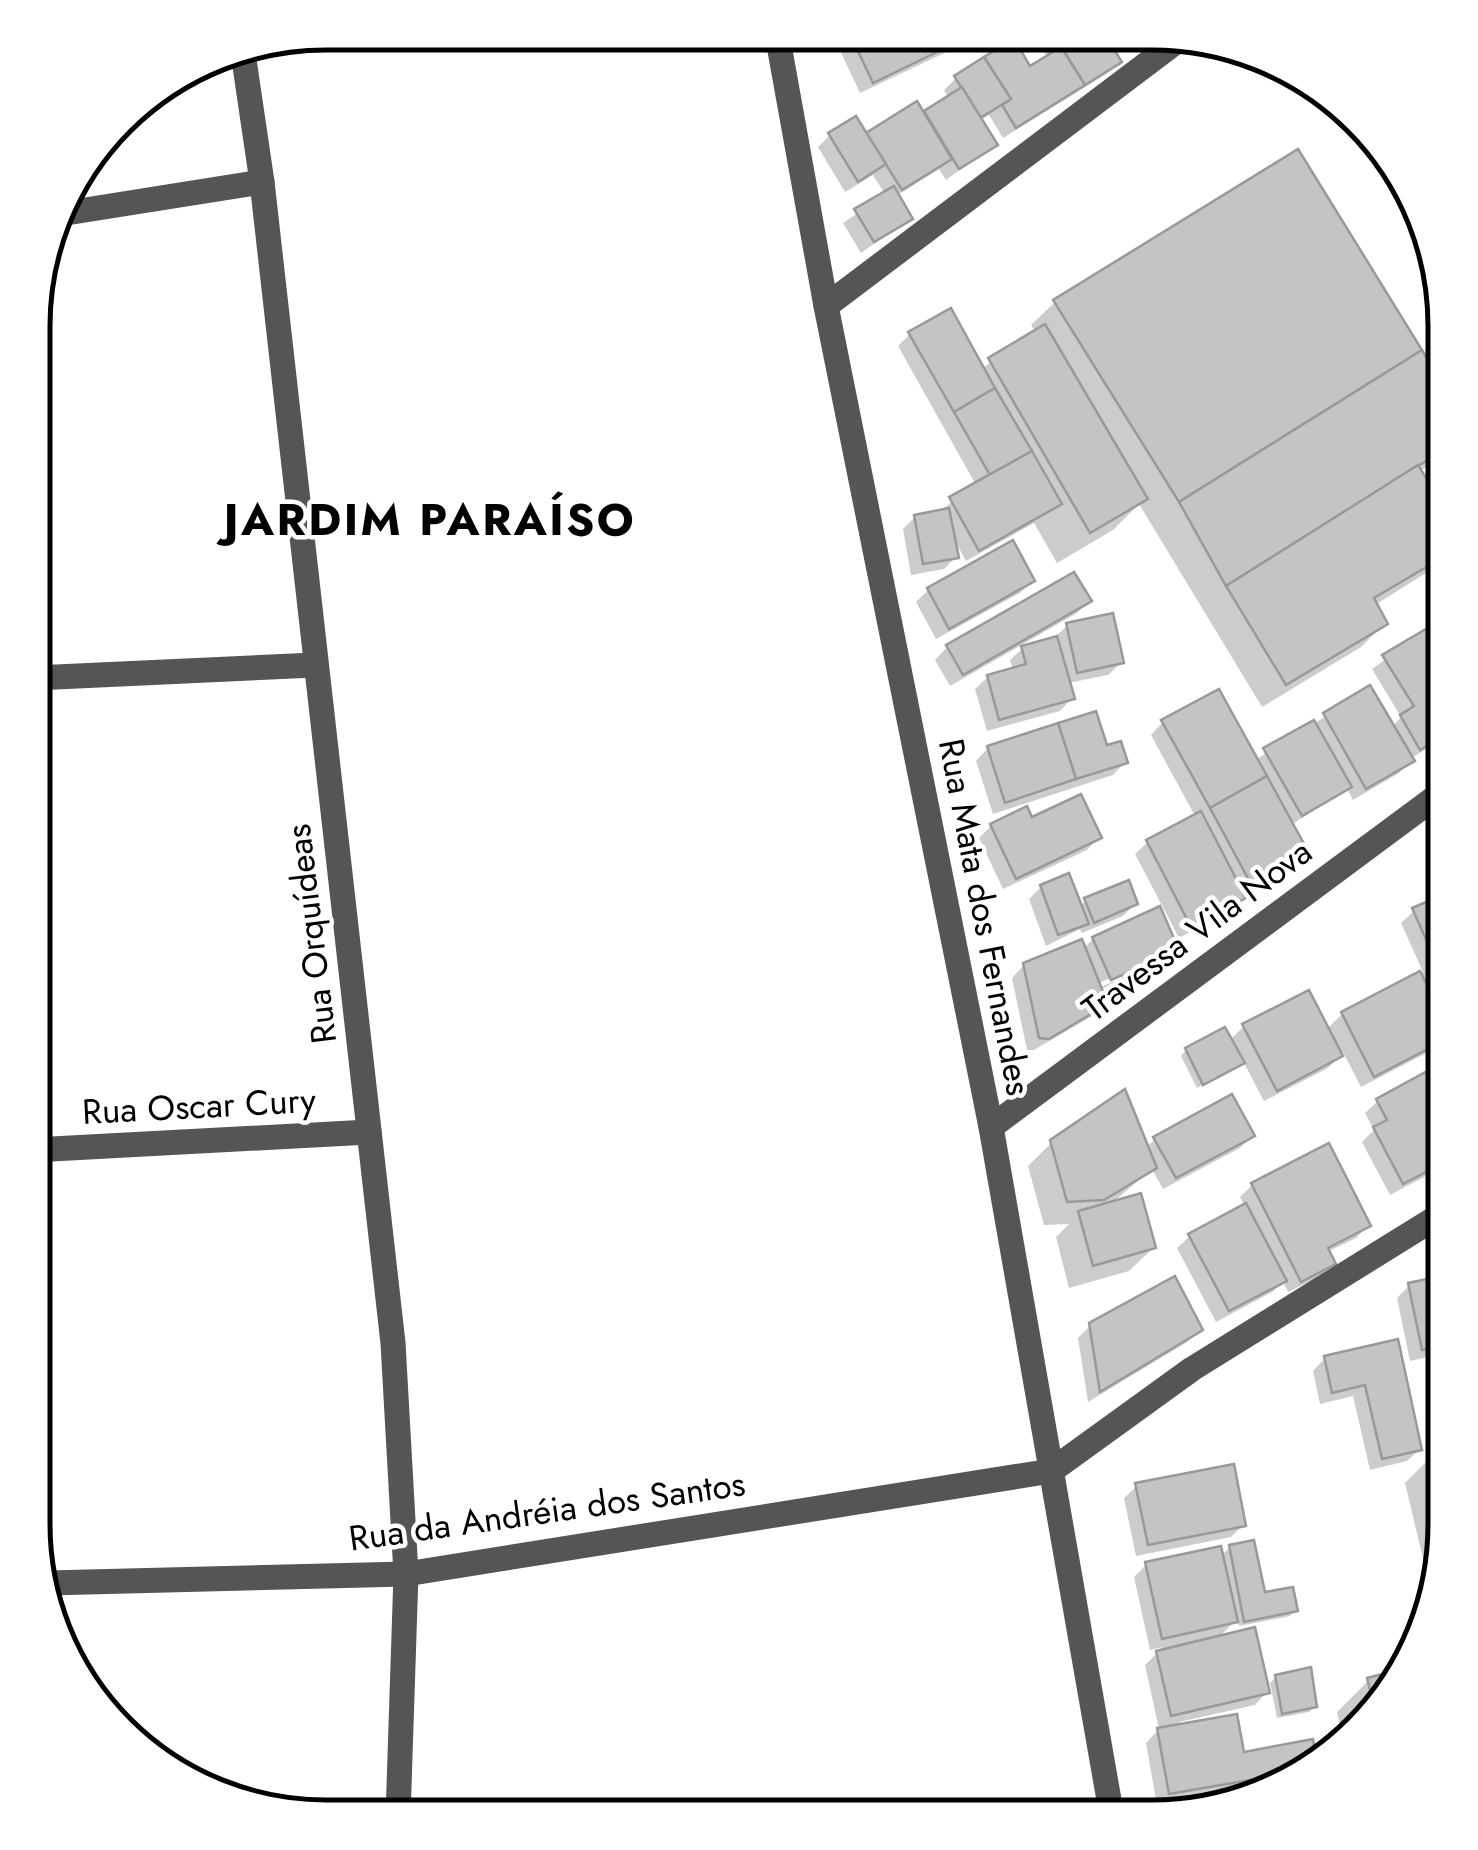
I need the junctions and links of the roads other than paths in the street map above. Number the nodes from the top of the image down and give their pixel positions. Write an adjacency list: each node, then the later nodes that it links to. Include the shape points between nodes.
1 (780, 50): 6 (street, Rua Mata dos Fernandes)
2 (1164, 51): 6 (street)
3 (244, 63): 4 (street, Rua Orquídeas)
4 (262, 182): 5 (street); 7 (street, Rua Orquídeas)
5 (75, 212)
6 (826, 306): 10 (street, Rua Mata dos Fernandes)
7 (315, 664): 8 (street); 11 (street, Rua Orquídeas)
8 (50, 677)
9 (1428, 803): 10 (street, Travessa Vila Nova)
10 (991, 1127): 14 (street, Rua Mata dos Fernandes)
11 (369, 1132): 12 (street, Rua Oscar Cury); 15 (street, Rua Orquídeas, via 393,1343)
12 (50, 1149)
13 (1427, 1223): 14 (street, via 1192,1369)
14 (1051, 1471): 15 (street, Rua da Andréia dos Santos); 18 (street, Rua Mata dos Fernandes)
15 (406, 1574): 16 (street, Rua da Andréia dos Santos); 17 (street, Rua Orquídeas)
16 (56, 1583)
17 (399, 1799)
18 (1109, 1799)

